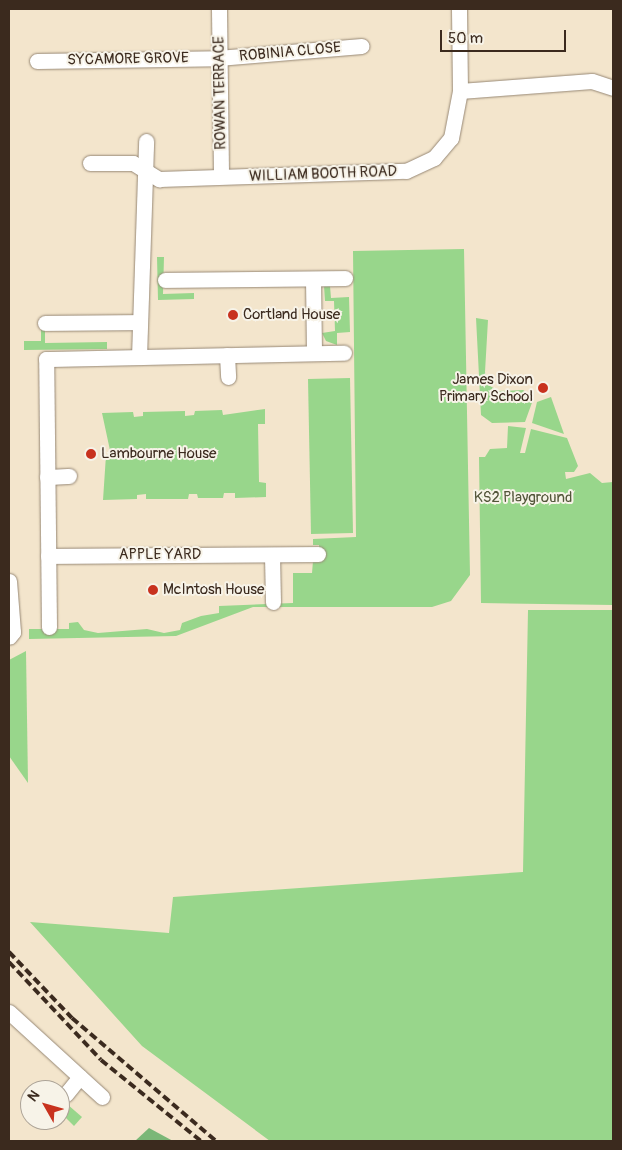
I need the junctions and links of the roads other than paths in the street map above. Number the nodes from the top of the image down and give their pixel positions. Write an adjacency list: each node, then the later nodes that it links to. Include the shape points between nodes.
1 (219, 9): 4 (street, ROWAN TERRACE)
2 (459, 9): 7 (street, WILLIAM BOOTH ROAD)
3 (361, 46): 4 (street, ROBINIA CLOSE)
4 (218, 58): 5 (street, SYCAMORE GROVE); 11 (street, ROWAN TERRACE)
5 (37, 61)
6 (613, 88): 7 (street, via 592,81)
7 (460, 91): 11 (street, WILLIAM BOOTH ROAD, via 455,126 444,150 406,171)
8 (146, 141): 10 (street)
9 (90, 163): 10 (street, WILLIAM BOOTH ROAD, via 132,162)
10 (144, 173): 11 (street, WILLIAM BOOTH ROAD, via 159,178); 15 (street)
11 (222, 176)
12 (346, 278): 13 (street)
13 (313, 279): 14 (street); 17 (street)
14 (165, 280)
15 (140, 322): 16 (street); 20 (street)
16 (45, 324)
17 (314, 353): 18 (street); 19 (street)
18 (344, 353)
19 (226, 355): 20 (street); 21 (street)
20 (140, 356): 23 (street, via 46,359)
21 (228, 377)
22 (70, 476): 23 (street)
23 (47, 477): 26 (street)
24 (318, 554): 25 (street, APPLE YARD)
25 (272, 555): 26 (street, APPLE YARD); 28 (street)
26 (48, 556): 29 (street)
27 (9, 581): 30 (street, via 13,632)
28 (273, 602)
29 (49, 626)
30 (9, 637)
31 (9, 1012): 32 (street)
32 (80, 1077): 33 (street); 34 (street)
33 (70, 1089)
34 (102, 1097)

